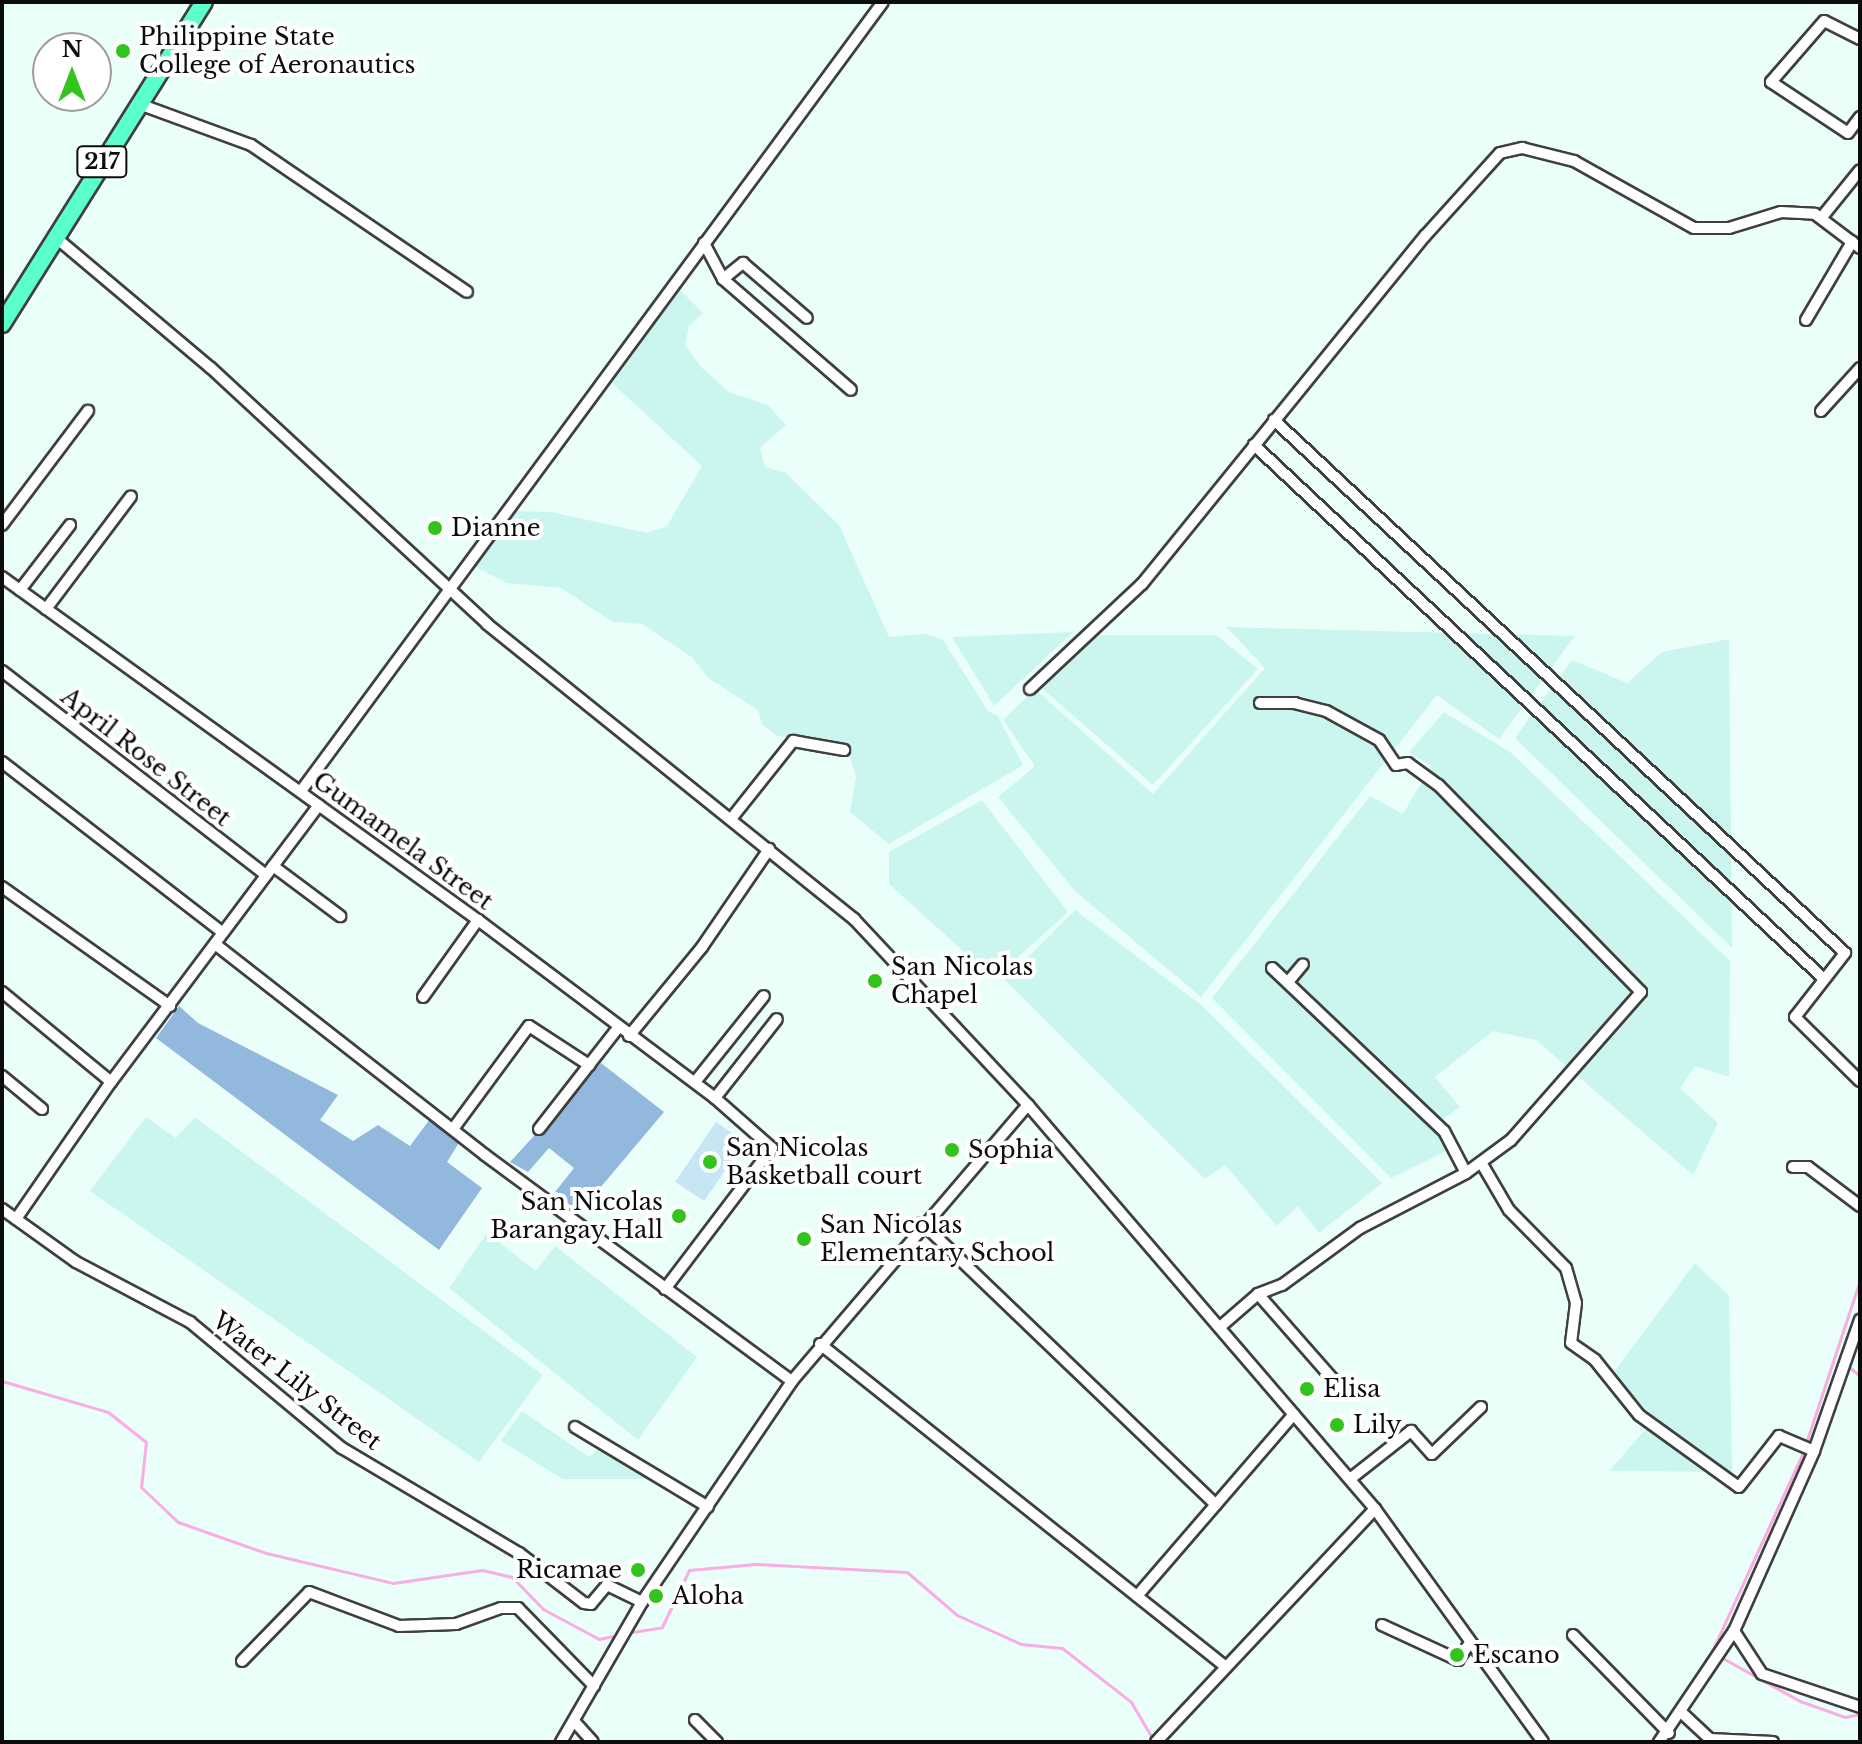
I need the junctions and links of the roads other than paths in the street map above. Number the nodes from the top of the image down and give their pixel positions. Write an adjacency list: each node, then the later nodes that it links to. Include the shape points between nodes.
1 (204, 2): 4 (main road, 217)
2 (883, 2): 9 (street)
3 (1860, 39): 5 (street, via 1824,21 1771,82 1848,133)
4 (139, 104): 8 (main road, 217); 12 (street, via 251,145)
5 (1860, 117)
6 (1860, 170): 7 (street)
7 (1822, 217): 10 (street); 20 (street, via 1781,212 1729,228 1694,228 1574,161 1522,148 1500,153)
8 (54, 236): 15 (main road, 217); 27 (street, via 211,368)
9 (704, 243): 11 (street); 27 (street)
10 (1856, 245): 14 (street)
11 (723, 279): 13 (street, via 743,263); 17 (street)
12 (467, 292)
13 (807, 318)
14 (1806, 320)
15 (2, 324)
16 (1860, 368): 19 (street)
17 (851, 390)
18 (88, 411): 23 (street)
19 (1821, 411)
20 (1274, 420): 21 (street); 46 (street, via 1845,953)
21 (1254, 445): 30 (street, via 1142,584); 46 (street)
22 (131, 496): 28 (street)
23 (2, 525)
24 (70, 525): 26 (street)
25 (2, 577): 26 (street, Gumamela Street)
26 (20, 590): 28 (street, Gumamela Street)
27 (448, 590): 34 (street); 36 (street)
28 (46, 609): 34 (street, Gumamela Street)
29 (2, 671): 38 (street, April Rose Street)
30 (1030, 689)
31 (1260, 703): 65 (street, via 1295,703 1326,711 1379,740 1396,765 1408,763 1438,785 1478,831 1641,989 1556,1095)
32 (844, 750): 36 (street, via 793,741)
33 (2, 762): 42 (street)
34 (301, 791): 35 (street, Gumamela Street)
35 (319, 805): 38 (street); 41 (street, Gumamela Street)
36 (731, 819): 37 (street)
37 (769, 849): 54 (street, via 702,947); 61 (street, via 854,919)
38 (269, 871): 40 (street, April Rose Street); 42 (street)
39 (2, 887): 51 (street)
40 (340, 916)
41 (478, 920): 50 (street); 53 (street, Gumamela Street)
42 (223, 933): 43 (street)
43 (215, 944): 51 (street); 63 (street)
44 (1303, 964): 47 (street)
45 (1272, 968): 47 (street)
46 (1824, 979): 57 (street, via 1795,1017)
47 (1288, 982): 67 (street, via 1444,1131)
48 (2, 992): 58 (street)
49 (764, 996): 59 (street)
50 (423, 997)
51 (170, 1006): 58 (street)
52 (777, 1019): 60 (street)
53 (618, 1028): 54 (street, Gumamela Street); 55 (street)
54 (629, 1036): 59 (street, Gumamela Street)
55 (589, 1065): 63 (street, via 529,1026); 64 (street)
56 (2, 1076): 62 (street)
57 (1860, 1081)
58 (111, 1082): 70 (street)
59 (695, 1082): 60 (street, Gumamela Street)
60 (715, 1098): 72 (street, Gumamela Street, via 772,1148)
61 (1028, 1105): 71 (street); 75 (street)
62 (42, 1109)
63 (453, 1129): 72 (street)
64 (539, 1129)
65 (1482, 1164): 67 (street); 82 (street, via 1509,1210 1566,1268 1576,1303 1571,1343 1595,1360 1639,1415 1739,1487 1779,1436)
66 (1793, 1167): 68 (street, via 1808,1167)
67 (1466, 1173): 73 (street, via 1360,1228 1282,1285)
68 (1860, 1206)
69 (2, 1209): 70 (street, Water Lily Street)
70 (16, 1219): 88 (street, Water Lily Street, via 76,1262 179,1314 342,1448 519,1553 584,1603 591,1604 607,1585)
71 (922, 1223): 76 (street); 84 (street)
72 (665, 1289): 77 (street)
73 (1258, 1294): 75 (street); 78 (street)
74 (1860, 1320): 82 (street)
75 (1220, 1327): 80 (street)
76 (820, 1344): 77 (street); 87 (street)
77 (792, 1381): 85 (street)
78 (1346, 1394)
79 (1481, 1407): 83 (street, via 1432,1454 1411,1431)
80 (1294, 1414): 83 (street); 84 (street)
81 (575, 1427): 85 (street)
82 (1814, 1451): 90 (street)
83 (1350, 1479): 86 (street)
84 (1216, 1505): 87 (street)
85 (708, 1507): 88 (street)
86 (1375, 1509): 92 (street); 94 (street)
87 (1137, 1596): 94 (street)
88 (642, 1602): 95 (street)
89 (1382, 1625): 92 (street, via 1458,1660)
90 (1734, 1631): 96 (street, via 1762,1674); 97 (street)
91 (1573, 1635): 100 (street)
92 (1469, 1644): 105 (street)
93 (242, 1661): 95 (street, via 309,1592 399,1626 456,1624 501,1608 518,1608)
94 (1226, 1667): 104 (street)
95 (594, 1686): 99 (street)
96 (1860, 1707)
97 (1682, 1713): 100 (street); 107 (street, via 1710,1739)
98 (695, 1720): 103 (street)
99 (574, 1721): 101 (street); 102 (street)
100 (1669, 1733): 106 (street)
101 (561, 1742)
102 (593, 1742)
103 (717, 1742)
104 (1156, 1742)
105 (1543, 1742)
106 (1659, 1742)
107 (1773, 1742)

